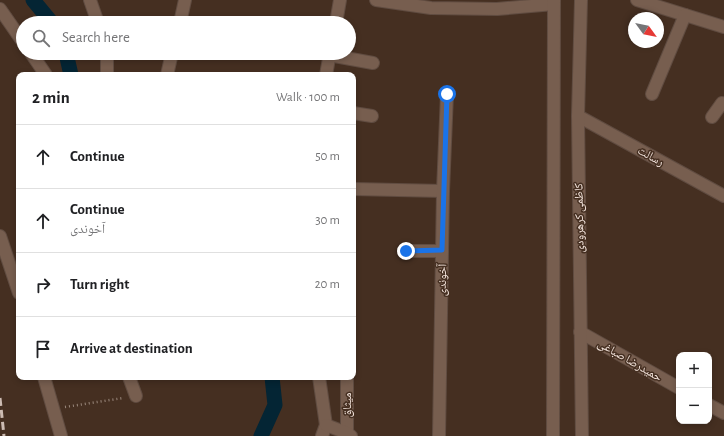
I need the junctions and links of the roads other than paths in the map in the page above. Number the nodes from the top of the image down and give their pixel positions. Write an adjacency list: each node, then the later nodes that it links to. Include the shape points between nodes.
1 (90, 0): 11 (street)
2 (185, 0): 12 (street)
3 (340, 0): 13 (street)
4 (376, 0): 7 (street, via 431,8 490,9)
5 (581, 0): 31 (street, کاظمی کرهرودی)
6 (636, 0): 8 (street)
7 (557, 1): 53 (street, کاظمی کرهرودی)
8 (672, 5): 10 (street)
9 (0, 9): 15 (street)
10 (685, 15): 14 (street); 27 (street)
11 (96, 16)
12 (182, 16)
13 (337, 16)
14 (724, 27)
15 (16, 32)
16 (356, 59): 21 (street)
17 (36, 60): 22 (street)
18 (107, 60): 23 (street)
19 (170, 60): 24 (street)
20 (329, 60): 25 (street)
21 (373, 63)
22 (44, 72)
23 (107, 72)
24 (168, 72)
25 (327, 72)
26 (447, 94): 34 (street, آخوندی)
27 (652, 94)
28 (724, 105): 32 (street, via 722,103)
29 (356, 113): 30 (street)
30 (372, 116)
31 (578, 116): 35 (street, رسالت); 40 (street, کاظمی کرهرودی)
32 (712, 117)
33 (356, 189): 34 (street)
34 (443, 191): 37 (street, آخوندی)
35 (724, 196)
36 (0, 236): 39 (street)
37 (442, 250): 38 (street); 52 (street, آخوندی)
38 (406, 251)
39 (16, 284)
40 (580, 332): 45 (street, حمیدرضا صباغی); 54 (street, کاظمی کرهرودی)
41 (45, 380): 51 (street)
42 (130, 380): 46 (street)
43 (319, 380): 49 (street)
44 (347, 380): 50 (street, میثاق)
45 (676, 386)
46 (136, 396)
47 (712, 407): 48 (street)
48 (724, 413)
49 (324, 431): 50 (street)
50 (349, 435)
51 (61, 436)
52 (439, 436)
53 (553, 436)
54 (582, 436)

